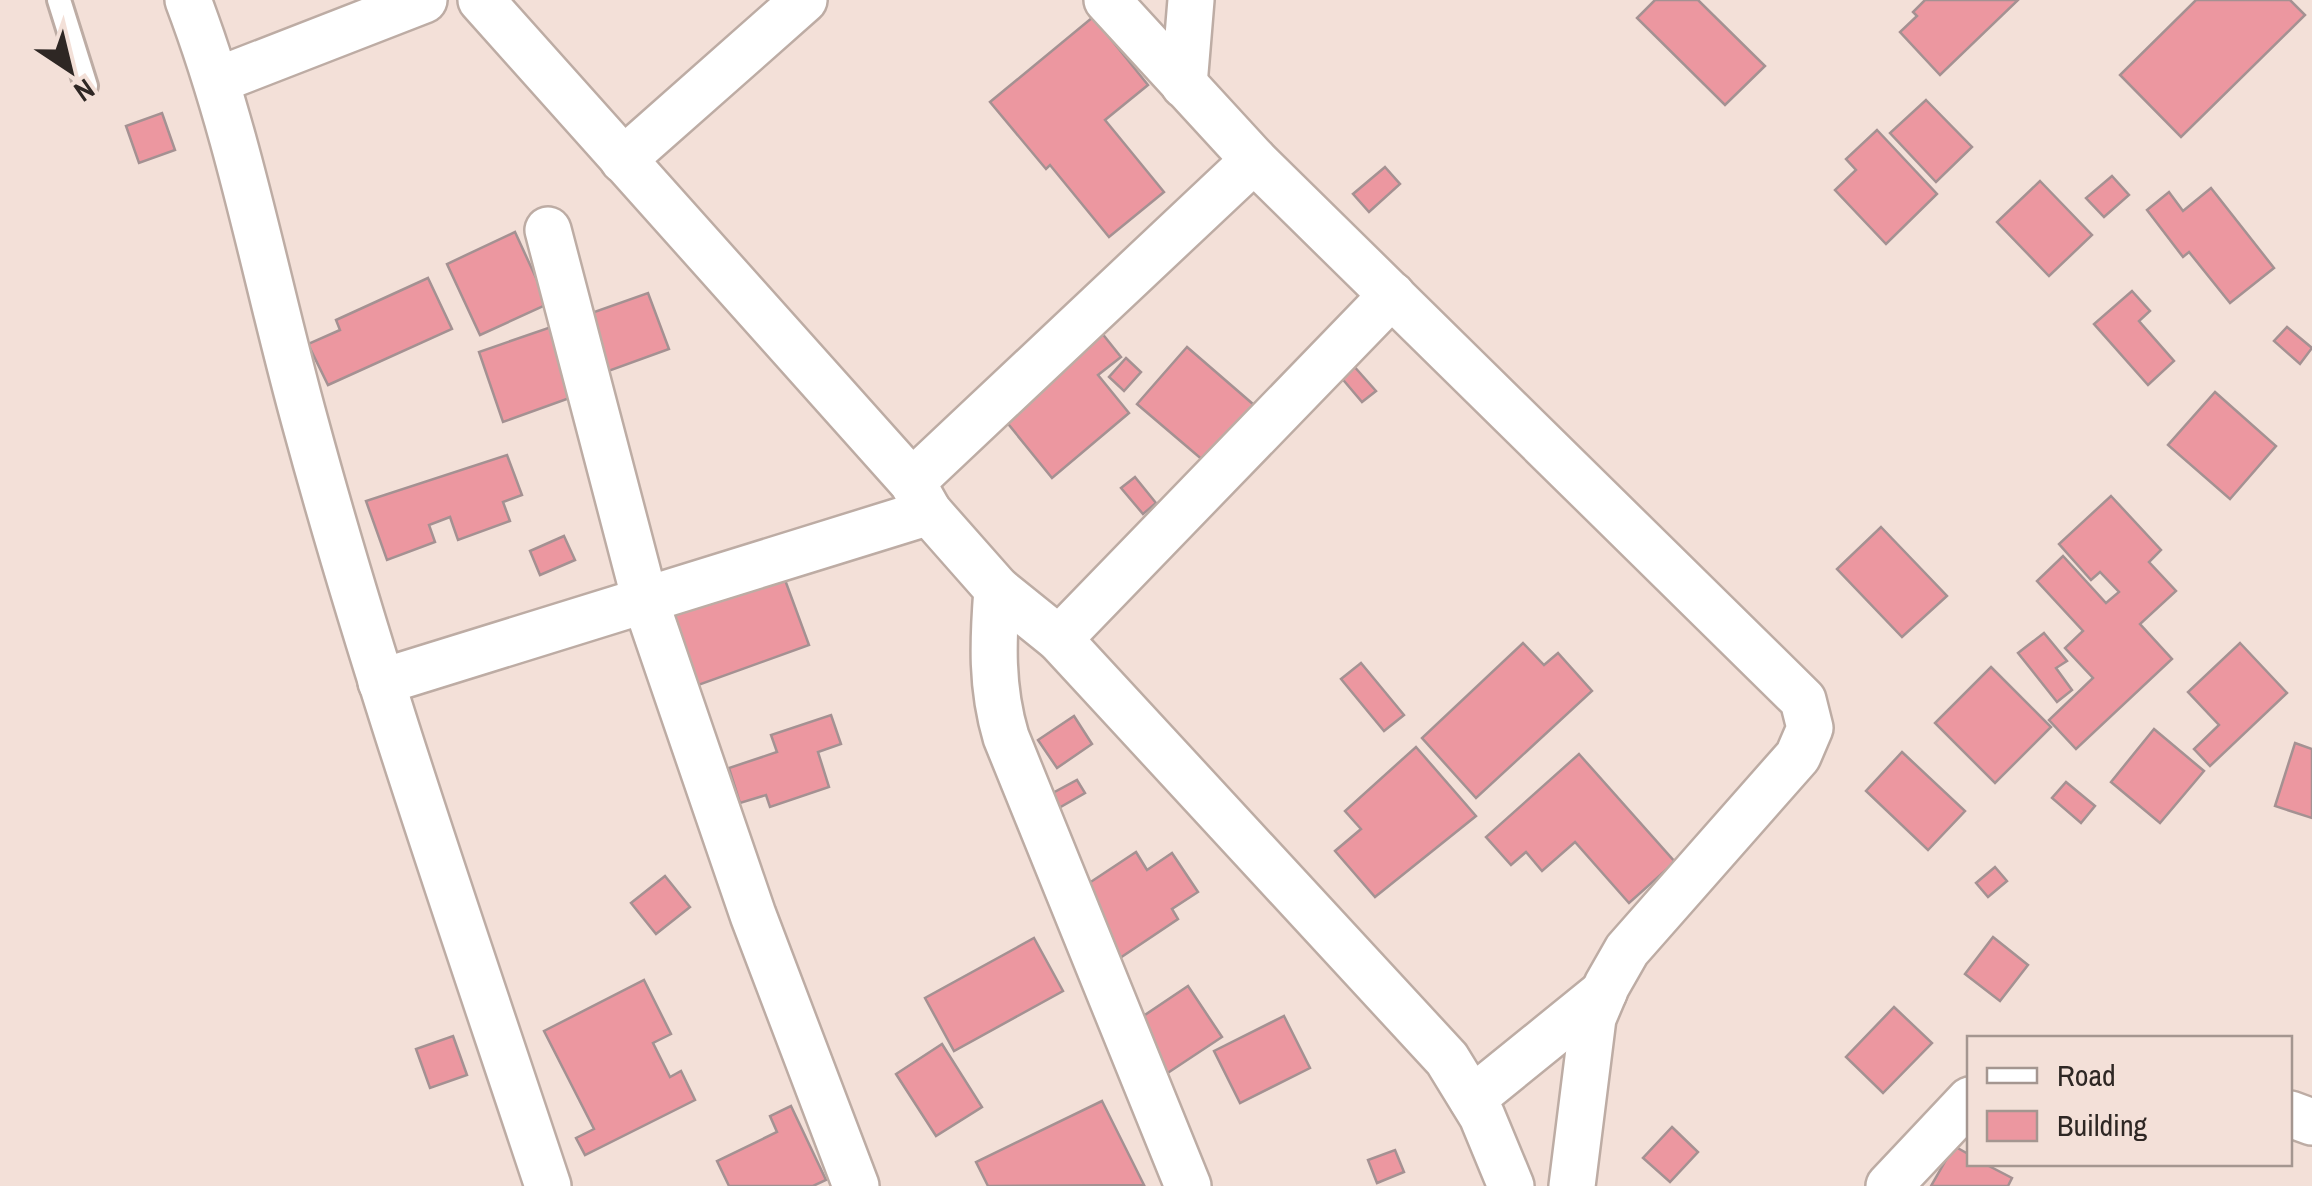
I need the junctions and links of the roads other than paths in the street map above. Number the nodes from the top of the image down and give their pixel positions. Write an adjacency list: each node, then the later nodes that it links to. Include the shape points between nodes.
1 (59, 0): 10 (lane)
2 (188, 0): 8 (street)
3 (424, 0): 8 (street)
4 (481, 0): 11 (street)
5 (804, 0): 11 (street)
6 (1106, 0): 9 (street)
7 (1190, 0): 9 (street)
8 (218, 80): 19 (street, via 304,422)
9 (1184, 84): 12 (street)
10 (86, 86)
11 (623, 160): 15 (street)
12 (1254, 160): 14 (street); 15 (street)
13 (548, 230): 17 (street)
14 (1392, 295): 18 (street); 20 (street, via 1795,690 1808,715 1810,728 1798,756 1627,950)
15 (921, 497): 16 (street); 17 (street)
16 (997, 589): 18 (street); 25 (street, via 992,656 1006,736)
17 (646, 600): 19 (street); 24 (street, via 753,916)
18 (1059, 639): 21 (street, via 1447,1059)
19 (380, 682): 23 (street)
20 (1604, 992): 21 (street); 27 (street, via 1594,1018)
21 (1472, 1099): 26 (street)
22 (1967, 1103): 28 (street)
23 (548, 1186)
24 (856, 1186)
25 (1188, 1186)
26 (1511, 1186)
27 (1572, 1186)
28 (1889, 1186)

